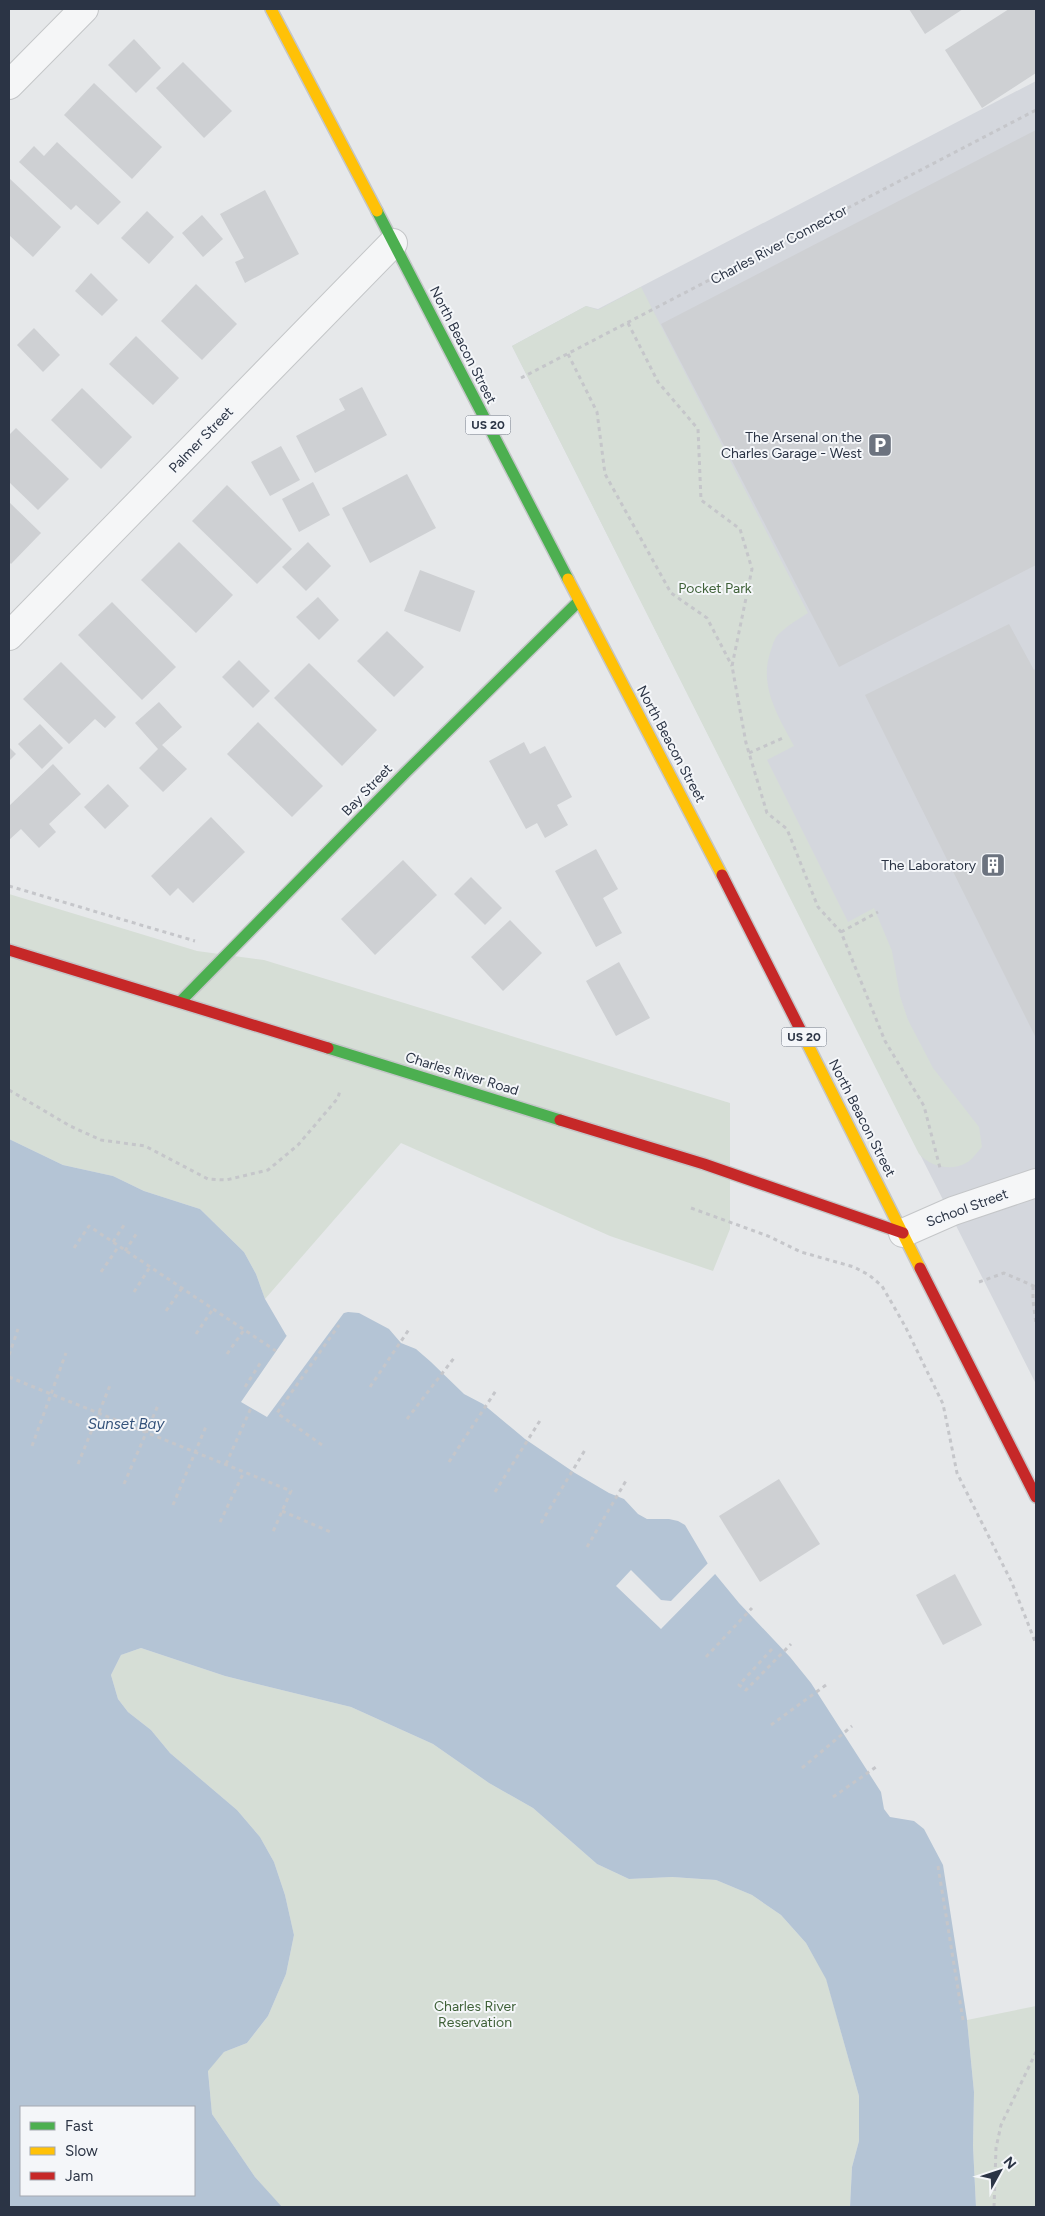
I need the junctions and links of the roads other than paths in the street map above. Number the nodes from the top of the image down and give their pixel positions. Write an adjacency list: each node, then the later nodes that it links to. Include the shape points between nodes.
1 (84, 9): 3 (street)
2 (272, 9): 4 (main road, North Beacon Street / US 20)
3 (9, 85)
4 (394, 243): 5 (main road, North Beacon Street / US 20); 6 (street, Palmer Street)
5 (579, 601): 8 (main road, Bay Street); 10 (main road, North Beacon Street / US 20, via 705,840)
6 (9, 636)
7 (9, 950): 8 (main road, Charles River Road)
8 (180, 1002): 10 (main road, Charles River Road, via 704,1164)
9 (1035, 1185): 10 (street, School Street, via 953,1211)
10 (903, 1233): 11 (main road, North Beacon Street / US 20)
11 (1036, 1497)

